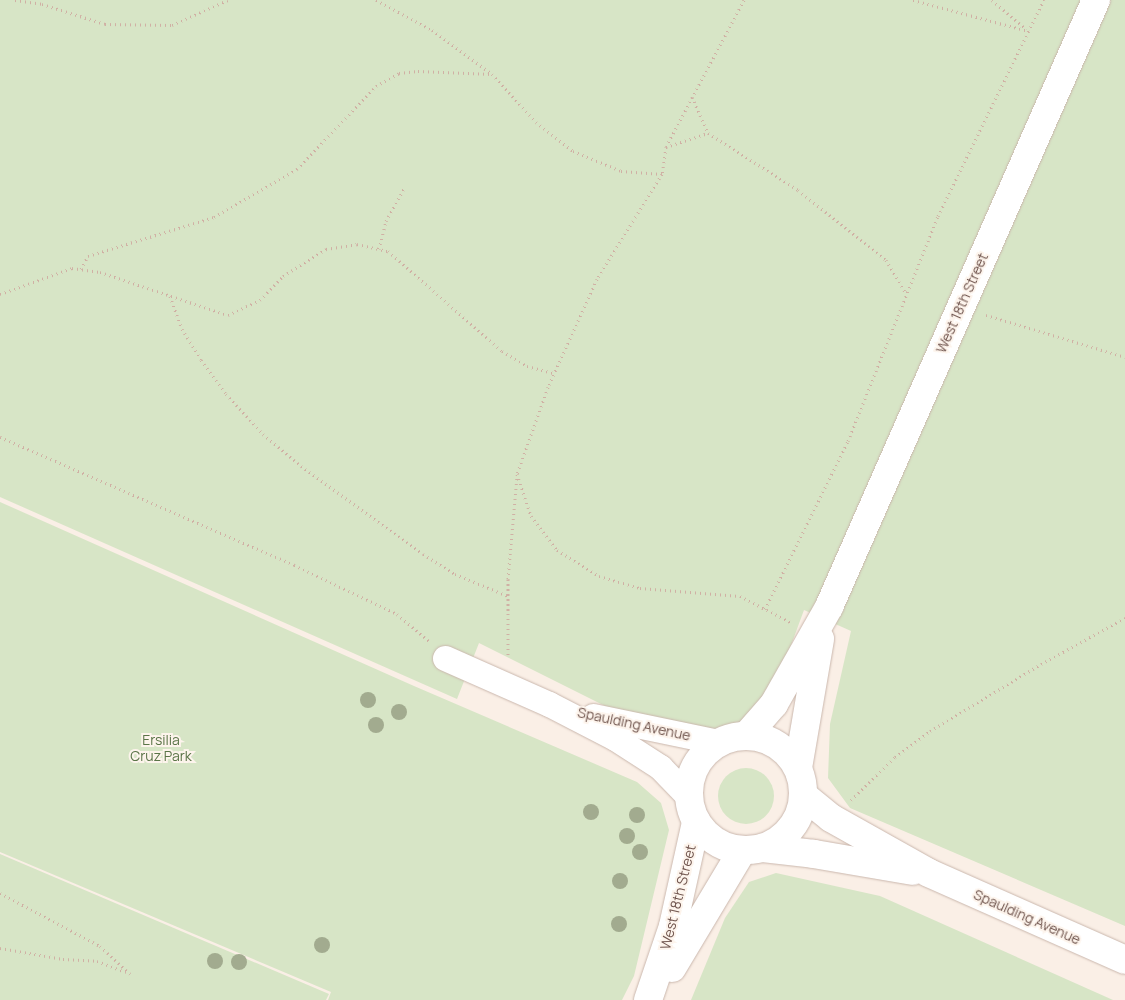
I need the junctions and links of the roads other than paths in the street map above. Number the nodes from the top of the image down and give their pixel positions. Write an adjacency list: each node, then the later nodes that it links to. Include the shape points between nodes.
1 (1096, 0): 2 (street, West 18th Street)
2 (829, 607): 5 (street, West 18th Street, via 774,704); 7 (street, West 18th Street, via 815,658)
3 (445, 658): 4 (street, Spaulding Avenue)
4 (549, 704): 6 (street, Spaulding Avenue, via 614,722); 8 (street, Spaulding Avenue, via 615,738 660,767)
5 (748, 735): 6 (street); 7 (street, via 777,744)
6 (719, 742): 8 (street, via 696,764)
7 (798, 768): 9 (street)
8 (688, 796): 10 (street)
9 (804, 796): 11 (street, via 801,812 792,828 778,841); 12 (street, Spaulding Avenue, via 831,818)
10 (696, 822): 11 (street, via 706,835 722,846); 14 (street, West 18th Street, via 673,926)
11 (753, 850): 12 (street, Spaulding Avenue); 15 (street, West 18th Street, via 723,878)
12 (929, 873): 13 (street, Spaulding Avenue)
13 (1125, 960)
14 (648, 1000)
15 (654, 1000)

